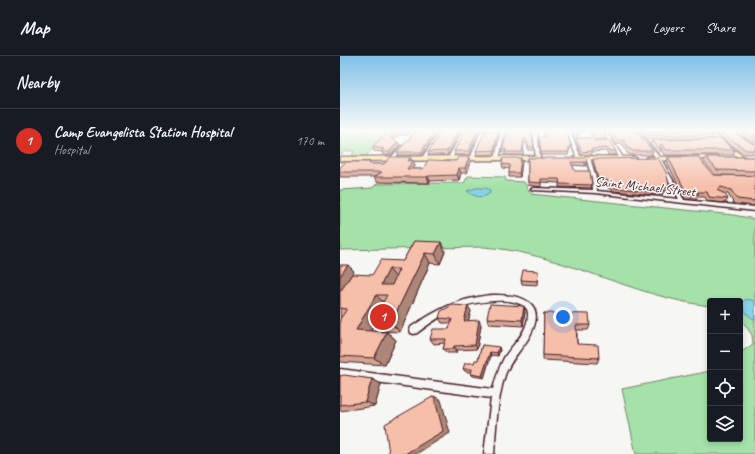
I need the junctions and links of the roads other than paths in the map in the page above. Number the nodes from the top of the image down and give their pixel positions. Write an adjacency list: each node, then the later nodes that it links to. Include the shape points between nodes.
1 (400, 150): 23 (street)
2 (430, 150): 11 (street)
3 (454, 150): 12 (street)
4 (476, 150): 24 (street)
5 (499, 150): 25 (street)
6 (539, 150): 13 (street)
7 (577, 150): 15 (street)
8 (616, 150): 26 (street)
9 (651, 150): 27 (street)
10 (731, 150): 19 (main road)
11 (424, 158): 12 (main road); 23 (main road)
12 (450, 158): 24 (main road)
13 (541, 158): 25 (main road)
14 (571, 158): 15 (main road)
15 (579, 158): 16 (main road)
16 (588, 158): 26 (main road); 30 (street)
17 (719, 158): 27 (main road)
18 (734, 158): 19 (main road)
19 (742, 158): 20 (main road)
20 (748, 158)
21 (340, 159): 22 (main road)
22 (353, 159): 23 (main road); 28 (street)
23 (392, 159)
24 (472, 159): 25 (main road)
25 (497, 159)
26 (622, 159): 27 (main road)
27 (659, 159): 32 (street)
28 (348, 164)
29 (533, 189): 30 (street, Saint Michael Street)
30 (595, 192): 32 (street, Saint Michael Street)
31 (729, 201): 33 (street)
32 (683, 202): 33 (street, Saint Michael Street)
33 (732, 207): 34 (street, Saint Michael Street)
34 (755, 209)
35 (414, 330): 37 (street, via 446,310 480,298 519,299 527,303 531,307 531,323 527,334 504,367)
36 (340, 373): 37 (street)
37 (496, 394): 38 (street)
38 (489, 454)

